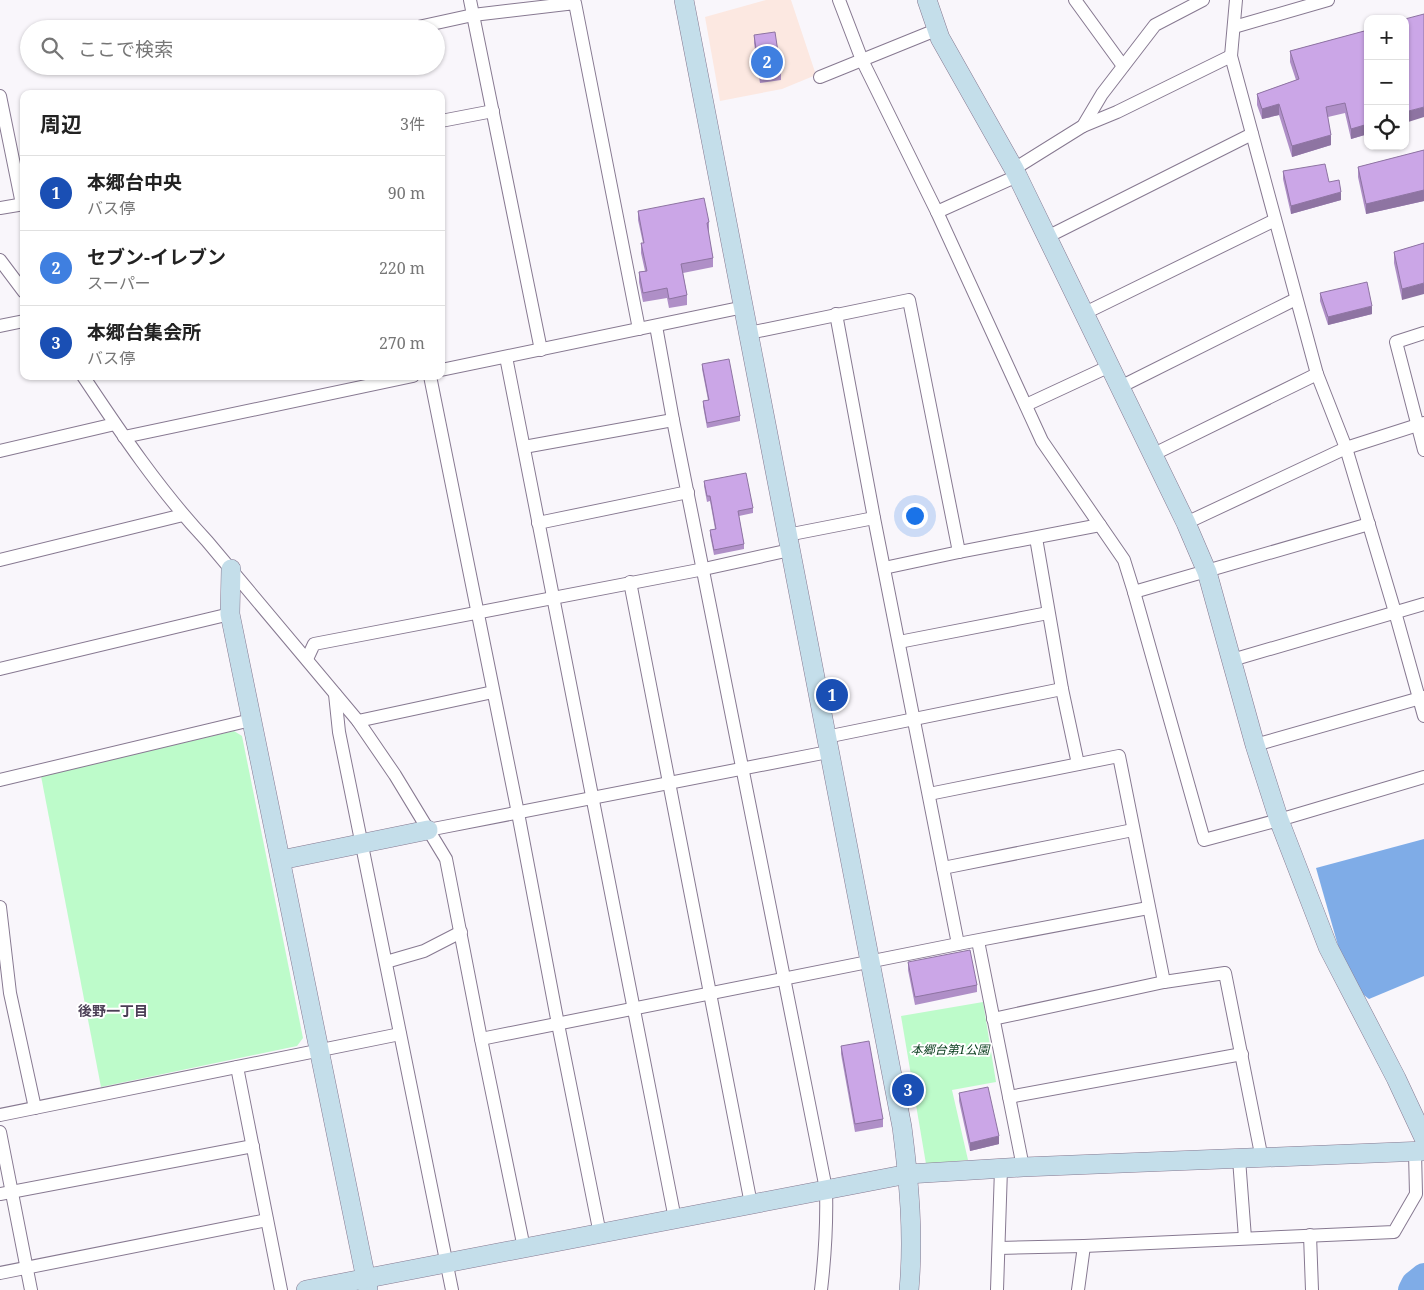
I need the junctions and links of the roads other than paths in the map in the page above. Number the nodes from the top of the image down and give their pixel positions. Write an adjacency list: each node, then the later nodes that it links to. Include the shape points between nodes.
1 (470, 0): 9 (street)
2 (684, 0): 32 (street)
3 (839, 0): 14 (street)
4 (927, 0): 12 (street)
5 (1075, 0): 15 (street)
6 (1203, 0): 15 (street, via 1155,25)
7 (1236, 0): 11 (street)
8 (1328, 0): 11 (street)
9 (473, 16): 10 (street); 18 (street); 38 (street, via 576,3)
10 (445, 22)
11 (1234, 27): 13 (street)
12 (936, 30): 14 (street); 22 (street)
13 (1231, 56): 20 (street); 21 (street)
14 (862, 60): 16 (street); 26 (street)
15 (1123, 66): 20 (street)
16 (820, 77)
17 (0, 96): 23 (street)
18 (493, 111): 19 (street); 41 (street)
19 (445, 120)
20 (1083, 126): 22 (street)
21 (1252, 134): 27 (street); 28 (street)
22 (1015, 173): 26 (street); 28 (street)
23 (20, 190)
24 (20, 205): 25 (street)
25 (0, 208)
26 (938, 212): 50 (street)
27 (1275, 220): 31 (street); 33 (street)
28 (1047, 237): 33 (street)
29 (0, 260): 30 (street)
30 (20, 287)
31 (1296, 299): 45 (street); 49 (street)
32 (744, 307): 37 (street); 39 (street)
33 (1084, 313): 43 (street)
34 (836, 314): 39 (street); 62 (street); 69 (street, via 909,300)
35 (20, 322): 36 (street)
36 (0, 326)
37 (656, 326): 38 (street); 51 (street)
38 (639, 329): 41 (street)
39 (749, 333): 68 (street)
40 (1424, 333): 53 (street, via 1396,342)
41 (541, 350): 42 (street)
42 (506, 357): 44 (street); 55 (street)
43 (1110, 366): 49 (street); 50 (street)
44 (445, 369)
45 (1317, 374): 56 (street); 59 (street)
46 (86, 380): 52 (street)
47 (394, 380): 54 (street)
48 (431, 380): 80 (street)
49 (1120, 388): 59 (street)
50 (1026, 405): 66 (street, via 1042,441)
51 (673, 420): 55 (street); 60 (street)
52 (115, 424): 54 (street); 58 (street)
53 (1420, 424): 56 (street); 57 (street)
54 (124, 437): 61 (street)
55 (524, 447): 63 (street)
56 (1346, 448): 64 (street); 65 (street)
57 (1424, 450)
58 (0, 451)
59 (1152, 455): 64 (street)
60 (688, 492): 63 (street); 73 (street)
61 (183, 516): 70 (street); 72 (street)
62 (874, 518): 68 (street); 71 (street)
63 (538, 523): 77 (street)
64 (1186, 523): 74 (street)
65 (1369, 524): 74 (street); 79 (street)
66 (1100, 525): 67 (street); 76 (street, via 1124,560)
67 (1036, 538): 69 (street); 81 (street)
68 (789, 543): 73 (street); 95 (street)
69 (959, 552): 71 (street)
70 (0, 560)
71 (884, 568): 83 (street)
72 (230, 569): 82 (street); 84 (street)
73 (704, 569): 75 (street); 98 (street)
74 (1207, 572): 76 (street); 85 (street)
75 (630, 582): 77 (street); 101 (street)
76 (1134, 592): 105 (street, via 1204,840)
77 (553, 597): 80 (street); 103 (street)
78 (1424, 604): 79 (street)
79 (1395, 612): 85 (street); 90 (street)
80 (477, 613): 84 (street, via 314,644); 88 (street)
81 (1048, 613): 83 (street); 87 (street)
82 (230, 614): 86 (street); 93 (street)
83 (899, 642): 92 (street)
84 (307, 659): 89 (street)
85 (1232, 660): 96 (street)
86 (0, 669)
87 (1062, 689): 92 (street); 97 (street)
88 (493, 692): 94 (street); 104 (street)
89 (335, 694): 94 (street); 108 (street, via 339,732)
90 (1421, 698): 91 (street); 96 (street)
91 (1424, 716)
92 (913, 719): 95 (street); 102 (street)
93 (251, 720): 100 (street); 109 (street)
94 (358, 721): 106 (street)
95 (827, 745): 98 (street); 118 (street)
96 (1255, 745): 105 (street)
97 (1078, 764): 102 (street); 107 (street, via 1119,756)
98 (743, 769): 101 (street); 119 (street)
99 (1424, 777): 105 (street)
100 (0, 780)
101 (669, 784): 103 (street); 121 (street)
102 (929, 794): 110 (street)
103 (592, 799): 104 (street); 122 (street)
104 (518, 813): 106 (street); 124 (street)
105 (1279, 820): 135 (street, via 1328,947 1396,1078)
106 (428, 830): 108 (street); 113 (street, via 446,860)
107 (1134, 830): 110 (street); 112 (street)
108 (361, 844): 109 (street); 117 (street)
109 (281, 860): 127 (street)
110 (944, 868): 115 (street)
111 (0, 907): 116 (street)
112 (1148, 908): 114 (street); 120 (street)
113 (461, 932): 117 (street, via 424,951); 126 (street)
114 (978, 941): 115 (street); 123 (street)
115 (958, 944): 118 (street)
116 (3, 951): 131 (street)
117 (386, 962): 125 (street)
118 (870, 962): 119 (street); 140 (street)
119 (784, 979): 121 (street); 141 (street)
120 (1164, 982): 123 (street); 128 (street, via 1225,973)
121 (710, 994): 122 (street); 143 (street)
122 (634, 1009): 124 (street); 144 (street)
123 (993, 1019): 130 (street)
124 (558, 1024): 126 (street); 146 (street)
125 (400, 1034): 127 (street); 152 (street)
126 (481, 1040): 150 (street)
127 (320, 1050): 129 (street); 155 (street)
128 (1242, 1054): 130 (street); 137 (street)
129 (238, 1067): 131 (street); 134 (street)
130 (1008, 1097): 138 (street)
131 (35, 1108): 132 (street)
132 (0, 1116)
133 (0, 1132): 142 (street)
134 (253, 1146): 142 (street); 145 (street)
135 (1421, 1147): 137 (street); 147 (street, via 1416,1194 1394,1232)
136 (1239, 1159): 137 (street); 138 (street); 148 (street)
137 (1262, 1159)
138 (1023, 1167): 139 (street)
139 (1001, 1169): 140 (street); 151 (street)
140 (908, 1174): 141 (street); 161 (street, via 911,1229)
141 (826, 1189): 143 (street); 160 (street)
142 (6, 1193): 153 (street)
143 (751, 1204): 144 (street)
144 (674, 1219): 146 (street)
145 (267, 1220): 153 (street); 157 (street)
146 (600, 1234): 150 (street)
147 (1310, 1235): 148 (street); 164 (street)
148 (1245, 1238): 149 (street)
149 (1084, 1246): 151 (street); 163 (street)
150 (524, 1248): 152 (street)
151 (999, 1248): 162 (street)
152 (447, 1264): 155 (street); 159 (street)
153 (27, 1268): 154 (street); 156 (street)
154 (0, 1273)
155 (367, 1284): 158 (street)
156 (32, 1290)
157 (281, 1290)
158 (306, 1290)
159 (452, 1290)
160 (821, 1290)
161 (909, 1290)
162 (997, 1290)
163 (1078, 1290)
164 (1312, 1290)

